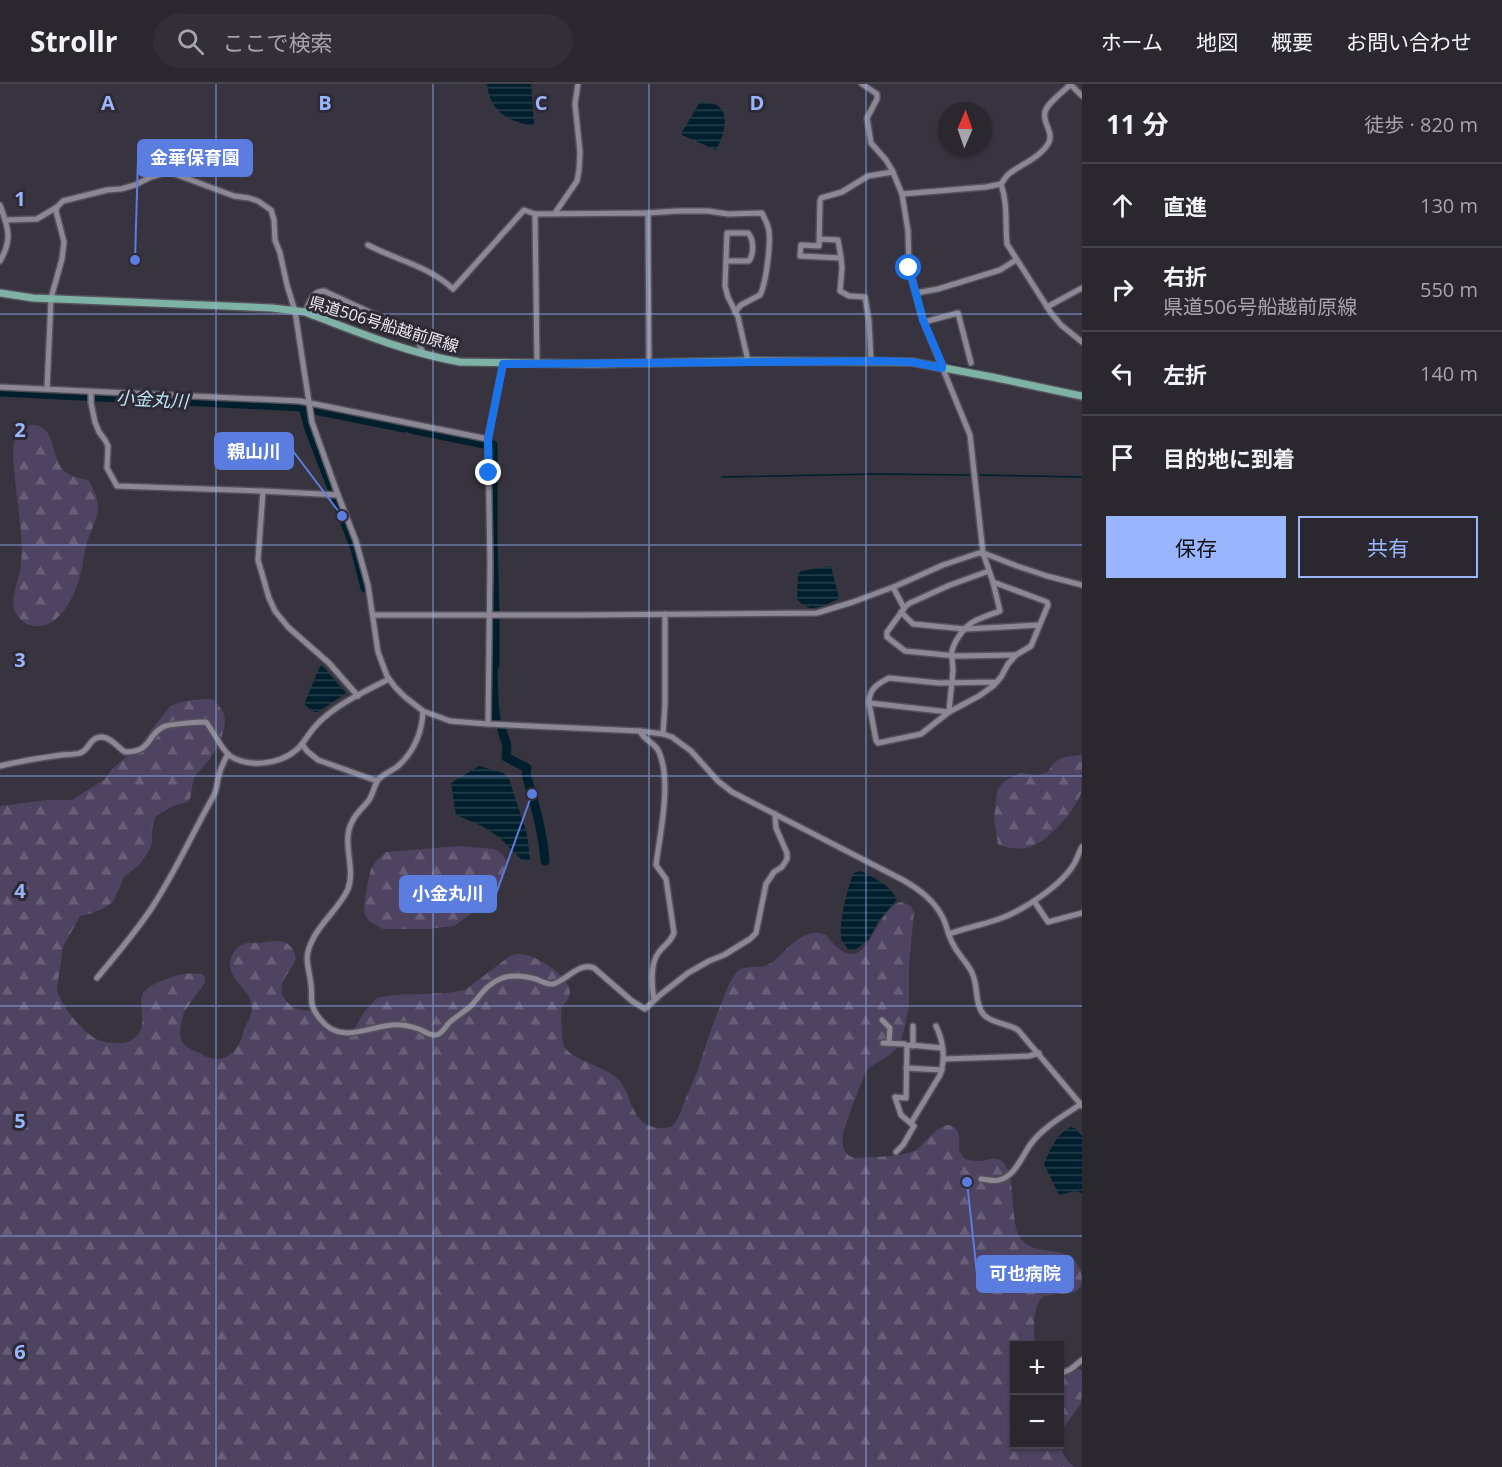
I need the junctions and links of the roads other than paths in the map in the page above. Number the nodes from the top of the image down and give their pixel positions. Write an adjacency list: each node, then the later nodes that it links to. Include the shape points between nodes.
1 (578, 84): 11 (street, via 575,104 579,170 577,181)
2 (862, 84): 4 (street)
3 (1070, 84): 5 (street); 7 (street, via 1045,112 1049,143 1008,174)
4 (874, 87): 6 (street, via 877,99 867,118 871,143)
5 (1082, 96)
6 (893, 172): 8 (street); 15 (street, via 868,176 842,192 821,198)
7 (1001, 184): 8 (street); 18 (street, via 1007,210 1007,244)
8 (902, 194): 23 (street, via 909,268)
9 (0, 205): 14 (street)
10 (57, 207): 14 (street, via 37,219); 24 (street, via 64,242); 26 (street, via 63,201 121,189 172,172 258,201 271,210 275,240)
11 (555, 213): 12 (street); 13 (street)
12 (648, 213): 28 (street, via 762,213 769,228 765,282 760,295); 34 (street)
13 (536, 214): 16 (street, via 524,210 453,289 428,271); 37 (street)
14 (6, 220): 19 (street, via 9,237)
15 (819, 239): 17 (street, via 838,240); 17 (street, via 819,246 801,245 800,256)
16 (368, 245)
17 (841, 258): 33 (street, via 840,291 865,297)
18 (1016, 260): 23 (street, via 1000,270); 25 (street)
19 (0, 261)
20 (726, 261): 20 (street, via 727,232 748,232 752,237 749,261); 28 (street, via 725,286)
21 (1082, 288): 25 (street)
22 (0, 293): 24 (main road, 県道506号船越前原線)
23 (916, 293): 29 (street)
24 (51, 298): 26 (main road, 県道506号船越前原線); 40 (street)
25 (1047, 307): 30 (street)
26 (295, 311): 27 (main road, 県道506号船越前原線); 43 (street)
27 (305, 312): 31 (main road, 県道506号船越前原線); 31 (street, via 314,294 324,291 406,329)
28 (735, 312): 32 (street)
29 (924, 322): 35 (street, via 958,313); 38 (street)
30 (1082, 342)
31 (423, 353): 36 (main road, 県道506号船越前原線, via 460,362)
32 (748, 361): 33 (main road, 県道506号船越前原線); 34 (main road, 県道506号船越前原線)
33 (871, 362): 38 (main road, 県道506号船越前原線, via 912,362)
34 (649, 363): 37 (main road, 県道506号船越前原線)
35 (971, 363)
36 (503, 364): 37 (main road, 県道506号船越前原線); 44 (street)
37 (537, 364)
38 (942, 368): 42 (main road, 県道506号船越前原線); 47 (street, via 970,435)
39 (0, 387): 40 (street)
40 (47, 389): 41 (street)
41 (91, 392): 43 (street); 45 (street, via 99,432 108,446 107,468 117,486)
42 (1082, 396)
43 (309, 404): 44 (street); 46 (street)
44 (488, 439): 53 (street)
45 (263, 491): 46 (street); 63 (street, via 258,560 275,611)
46 (335, 495): 55 (street, via 363,562)
47 (983, 553): 48 (street); 50 (street); 51 (street)
48 (989, 571): 49 (street); 52 (street, via 910,603)
49 (993, 582): 56 (street, via 1047,602); 57 (street, via 1000,611)
50 (1082, 585)
51 (893, 587): 52 (street); 54 (street, via 817,613)
52 (903, 610): 57 (street, via 913,624); 58 (street, via 887,637 905,651)
53 (488, 614): 54 (street); 55 (street); 67 (street)
54 (665, 614): 69 (street)
55 (373, 615): 60 (street, via 378,652)
56 (1039, 625): 57 (street); 59 (street, via 1030,646)
57 (965, 628): 58 (street)
58 (951, 655): 59 (street); 62 (street)
59 (1016, 656): 61 (street)
60 (389, 678): 63 (street); 65 (street)
61 (997, 682): 62 (street); 66 (street)
62 (952, 684): 64 (street, via 889,678 874,687); 66 (street)
63 (358, 696): 70 (street, via 327,715)
64 (869, 703): 66 (street); 66 (street, via 878,743 921,734)
65 (423, 711): 67 (street, via 450,721); 73 (street, via 411,753)
66 (949, 712)
67 (488, 724): 68 (street)
68 (640, 731): 69 (street); 80 (street, via 642,737 655,745 664,770 665,798 656,865 666,879 674,933 658,952 652,974)
69 (663, 734): 74 (street, via 691,751 732,792)
70 (302, 744): 71 (street, via 284,758 262,764); 73 (street, via 318,760)
71 (228, 754): 72 (street, via 206,722 199,722 165,725 147,745 133,752 125,752 100,737 80,753); 79 (street, via 216,791 182,857 132,936)
72 (0, 766)
73 (377, 781): 80 (street, via 370,799 350,824 348,888 320,927 307,957 313,1010 334,1032 402,1025 436,1035 502,977 554,984 584,967 594,968 645,1009)
74 (775, 814): 78 (street, via 921,891 937,907); 80 (street, via 787,859 766,884 756,933 688,973)
75 (1082, 847): 76 (street, via 1068,871)
76 (1034, 901): 77 (street, via 1048,922); 78 (street, via 1002,918)
77 (1082, 913)
78 (949, 934): 86 (street, via 974,976 985,1017 1013,1026)
79 (97, 978)
80 (654, 1000)
81 (882, 1020): 84 (street, via 890,1028 886,1043)
82 (914, 1026): 84 (street)
83 (936, 1026): 85 (street)
84 (910, 1046): 85 (street); 88 (street)
85 (942, 1048): 87 (street)
86 (1038, 1053): 87 (street); 90 (street)
87 (943, 1059): 89 (street)
88 (906, 1068): 89 (street); 91 (street, via 906,1098 895,1097 901,1115)
89 (942, 1070): 91 (street)
90 (1081, 1105): 93 (street, via 1031,1143 1009,1175 1000,1180)
91 (911, 1123): 92 (street, via 914,1126)
92 (896, 1152)
93 (981, 1179)
94 (1082, 1360): 95 (street)
95 (1064, 1372)

